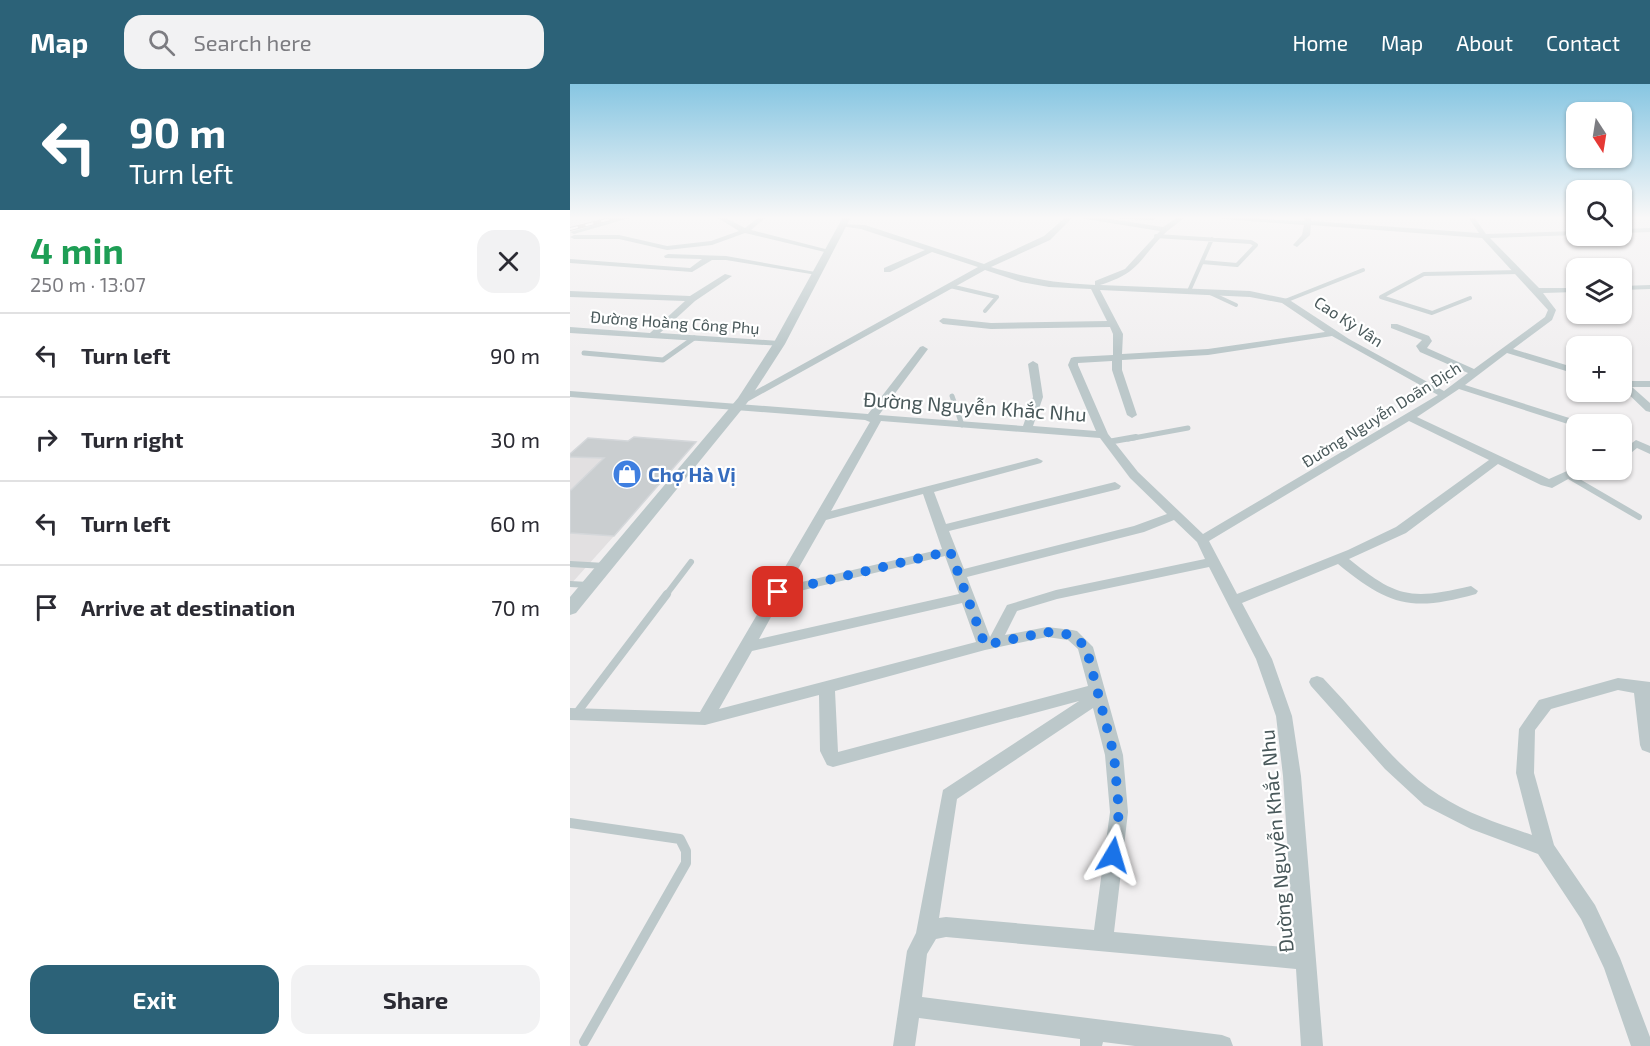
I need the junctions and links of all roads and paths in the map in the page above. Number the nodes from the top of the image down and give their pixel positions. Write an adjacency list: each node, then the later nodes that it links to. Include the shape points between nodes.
1 (582, 262): 2 (street, via 692,270)
2 (704, 262)
3 (743, 262): 16 (street)
4 (823, 262): 16 (street)
5 (904, 262): 13 (street)
6 (969, 262): 12 (street, Cao Kỳ Vân)
7 (995, 262): 12 (street)
8 (1140, 262): 19 (street, via 1125,275)
9 (1202, 262): 10 (lane, via 1237,265); 24 (lane)
10 (1240, 262)
11 (1509, 262): 15 (street, Đường Nguyễn Doãn Địch)
12 (984, 267): 18 (street); 19 (street, Cao Kỳ Vân, via 1024,280)
13 (887, 270)
14 (1363, 270): 30 (lane)
15 (1519, 272): 25 (street, Đường Nguyễn Doãn Địch); 28 (lane, via 1424,273 1381,297 1432,314)
16 (817, 273): 40 (street)
17 (728, 276): 29 (street)
18 (950, 286): 32 (lane, via 997,297); 55 (street)
19 (1082, 286): 20 (street, Cao Kỳ Vân)
20 (1094, 287): 24 (street, Cao Kỳ Vân); 34 (street)
21 (1650, 287): 22 (street)
22 (1632, 288)
23 (1566, 290): 25 (street)
24 (1189, 291): 26 (street, Cao Kỳ Vân)
25 (1537, 291): 42 (street, Đường Nguyễn Doãn Địch, via 1552,310 1549,318)
26 (1208, 292): 30 (street, Cao Kỳ Vân); 31 (lane)
27 (570, 294): 29 (street)
28 (1470, 298)
29 (692, 299): 38 (street)
30 (1285, 301): 37 (street, Cao Kỳ Vân)
31 (1236, 305)
32 (985, 311)
33 (943, 321): 34 (street, via 991,326)
34 (1114, 324): 44 (street, via 1120,343)
35 (1394, 326): 47 (street, via 1426,338 1423,350)
36 (570, 330): 38 (street, Đường Hoàng Công Phụ)
37 (1334, 333): 44 (street, via 1208,352); 53 (street, Cao Kỳ Vân)
38 (652, 336): 39 (street, Đường Hoàng Công Phụ)
39 (694, 338): 40 (street, Đường Hoàng Công Phụ); 43 (lane, via 663,360)
40 (779, 344): 55 (street)
41 (923, 349): 59 (street)
42 (1506, 350): 46 (street); 47 (street, Đường Nguyễn Doãn Địch)
43 (584, 353)
44 (1118, 356): 57 (street, via 1119,383); 64 (street, via 1074,360 1073,365)
45 (1033, 364): 63 (street, via 1038,397)
46 (1566, 368)
47 (1476, 373): 50 (street, Đường Nguyễn Doãn Địch)
48 (1650, 384): 49 (street)
49 (1632, 385)
50 (1459, 386): 53 (street, Đường Nguyễn Doãn Địch); 60 (street)
51 (1632, 393): 56 (street)
52 (570, 394): 55 (street, Đường Nguyễn Khắc Nhu)
53 (1445, 395): 58 (street, Đường Nguyễn Doãn Địch)
54 (952, 396): 61 (lane)
55 (740, 404): 59 (street, Đường Nguyễn Khắc Nhu); 86 (street)
56 (1650, 409)
57 (1132, 415)
58 (1409, 417): 70 (street); 80 (street, Đường Nguyễn Doãn Địch)
59 (874, 419): 61 (street, Đường Nguyễn Khắc Nhu); 77 (street)
60 (1566, 420)
61 (962, 425): 63 (street, Đường Nguyễn Khắc Nhu)
62 (1188, 428): 64 (lane)
63 (1027, 429): 64 (street, Đường Nguyễn Khắc Nhu)
64 (1106, 438): 76 (street, Đường Nguyễn Khắc Nhu, via 1134,476)
65 (1632, 442): 67 (street)
66 (1650, 442): 67 (street)
67 (1636, 443): 68 (street); 69 (street)
68 (1632, 446)
69 (1650, 451)
70 (1497, 459): 72 (street, via 1545,482 1557,482); 82 (street, via 1401,530)
71 (1037, 461): 75 (street)
72 (1566, 476)
73 (1576, 480): 78 (lane)
74 (1115, 486): 79 (street)
75 (927, 490): 77 (street); 79 (street)
76 (1176, 515): 80 (street, Đường Nguyễn Khắc Nhu); 87 (street, via 1139,529)
77 (822, 517): 91 (street)
78 (1639, 517)
79 (942, 529): 81 (street)
80 (1203, 540): 84 (street, Đường Nguyễn Khắc Nhu)
81 (950, 551): 87 (street); 91 (street)
82 (1340, 559): 90 (street, via 1395,598 1439,599); 93 (street)
83 (691, 562): 101 (lane)
84 (1214, 562): 93 (street, Đường Nguyễn Khắc Nhu); 95 (street, via 1012,608)
85 (570, 564): 86 (lane)
86 (605, 566): 89 (street)
87 (959, 575): 92 (street)
88 (570, 584): 89 (lane)
89 (590, 585): 94 (street)
90 (1471, 591)
91 (778, 592): 96 (street)
92 (967, 597): 95 (street); 96 (street)
93 (1234, 601): 108 (street, Đường Nguyễn Khắc Nhu, via 1264,658 1284,716)
94 (570, 609)
95 (989, 644): 98 (street); 100 (street, via 1047,632 1072,635 1086,647)
96 (746, 647): 102 (street)
97 (1317, 682): 105 (street, via 1416,789 1463,817)
98 (827, 687): 100 (street, via 829,752 833,760); 102 (street)
99 (1645, 688): 103 (street); 105 (street, via 1618,684 1545,704 1527,729 1525,773)
100 (1098, 693): 106 (street, via 949,795); 107 (street, via 1114,755 1119,812)
101 (573, 714): 102 (street)
102 (705, 719)
103 (1650, 746)
104 (570, 823): 111 (lane, via 680,839 686,851 686,863)
105 (1545, 848): 115 (street, via 1588,912 1613,965)
106 (926, 937): 107 (street, via 930,930 946,927); 109 (street, via 917,951)
107 (1103, 941): 108 (street)
108 (1305, 959): 114 (street, Đường Nguyễn Khắc Nhu)
109 (910, 1006): 110 (street); 112 (street)
110 (1092, 1038): 113 (street)
111 (584, 1042)
112 (904, 1046)
113 (1222, 1046)
114 (1312, 1046)
115 (1642, 1046)

